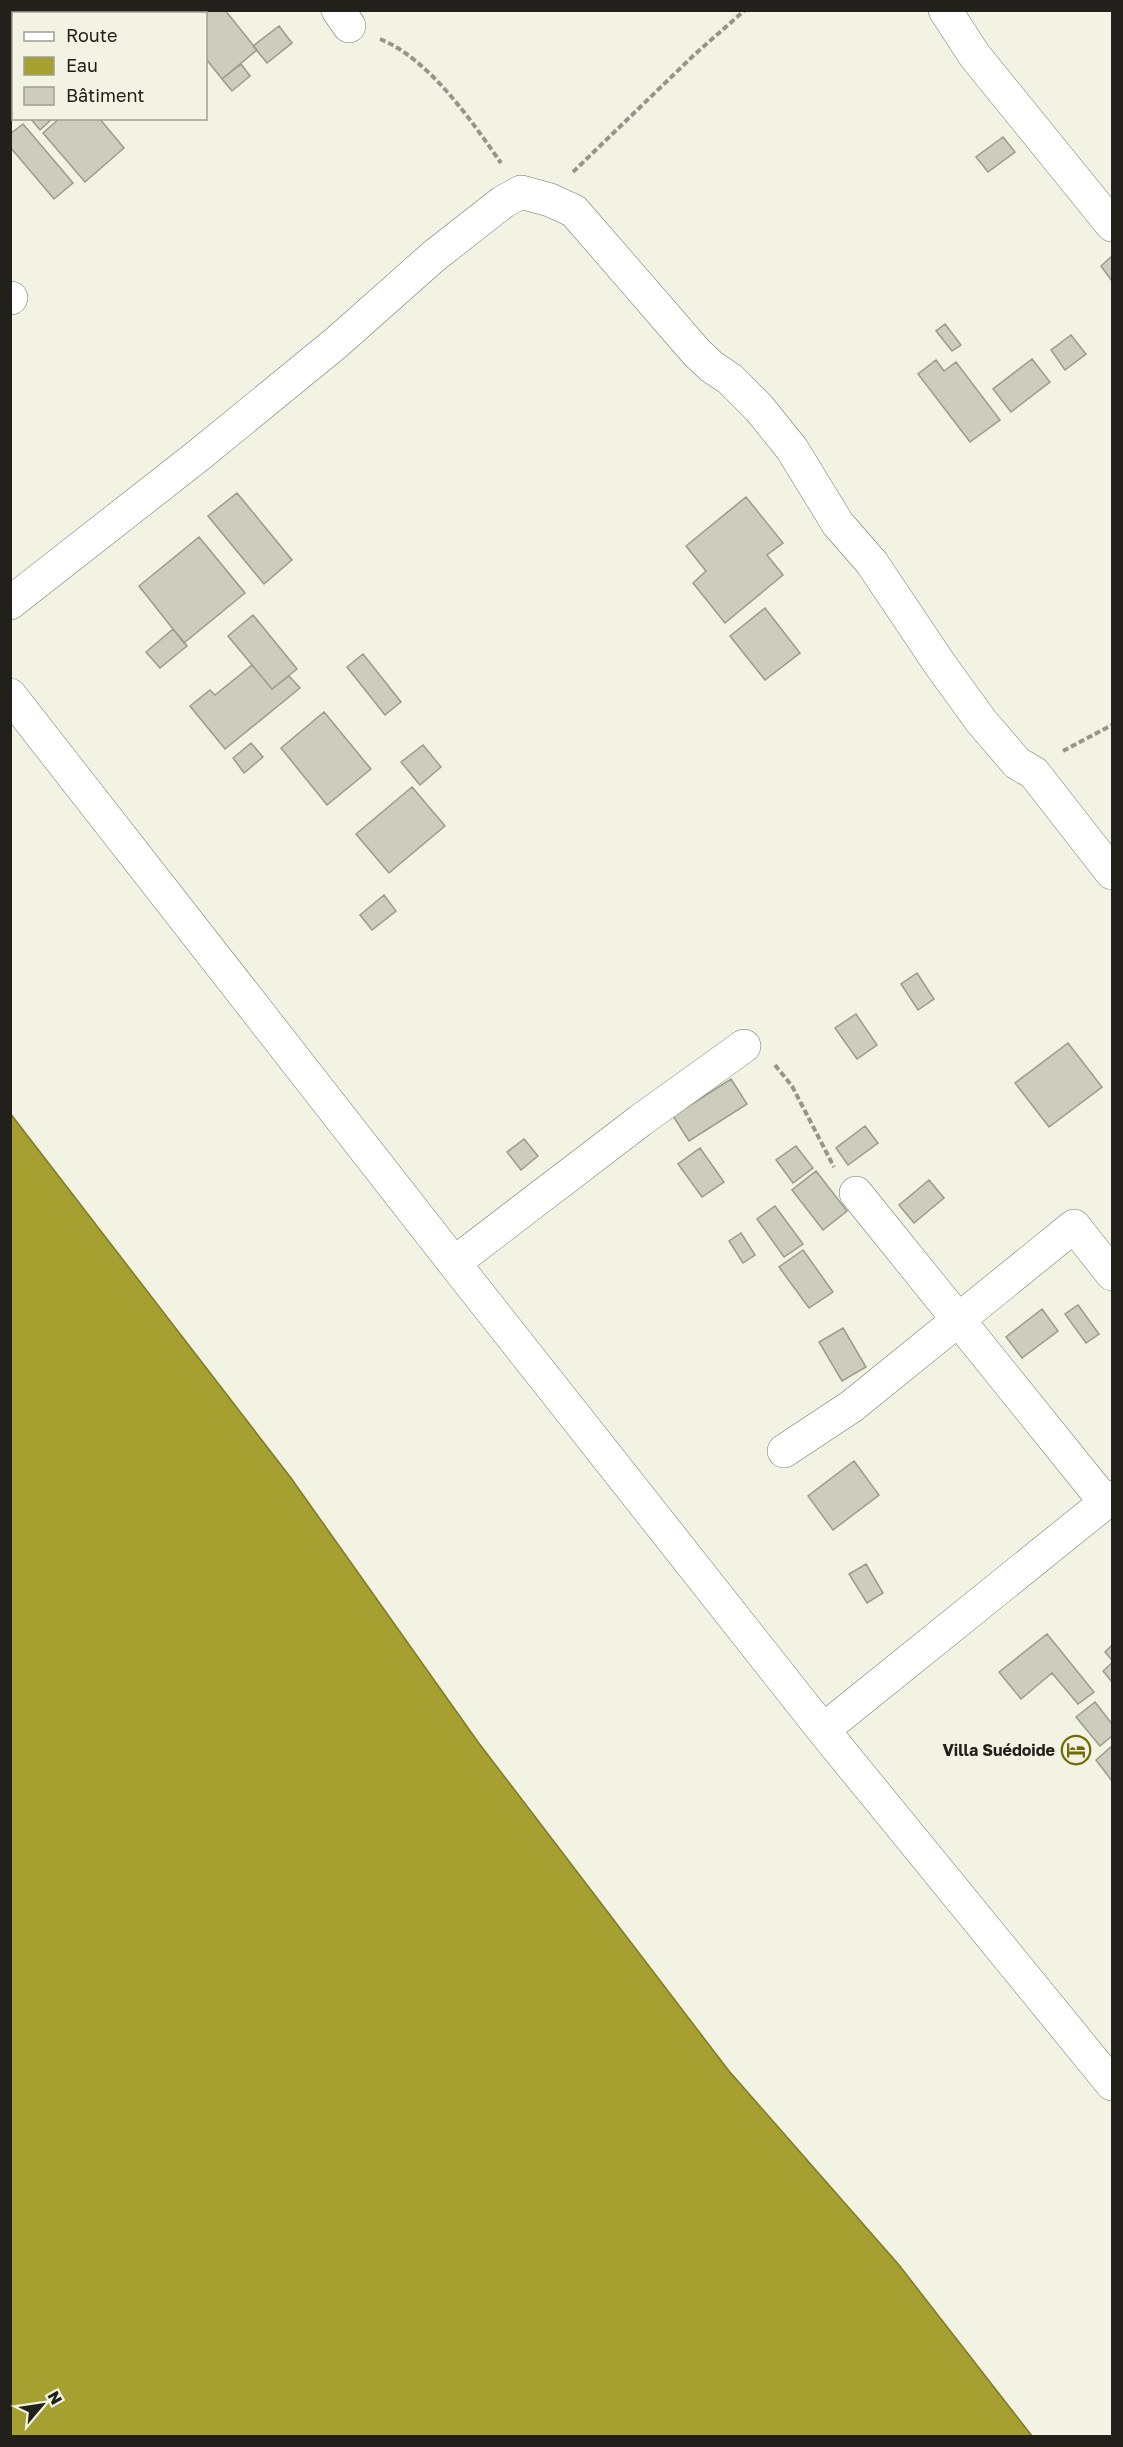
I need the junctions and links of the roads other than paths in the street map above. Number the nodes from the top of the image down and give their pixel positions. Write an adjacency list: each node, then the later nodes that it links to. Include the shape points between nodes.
1 (945, 10): 2 (street, via 975,56)
2 (1113, 225)
3 (10, 603): 5 (street, via 199,455 503,202 536,196 574,211 697,353 759,408 792,449 838,524 872,563 981,721 1017,764 1034,773)
4 (10, 695): 8 (street)
5 (1113, 873)
6 (744, 1046): 8 (street)
7 (856, 1193): 10 (street)
8 (454, 1263): 13 (street)
9 (1113, 1274): 10 (street, via 1074,1226)
10 (957, 1320): 11 (street, via 852,1406); 12 (street)
11 (784, 1451)
12 (1109, 1500): 13 (street)
13 (823, 1730): 14 (street)
14 (1113, 2084)

